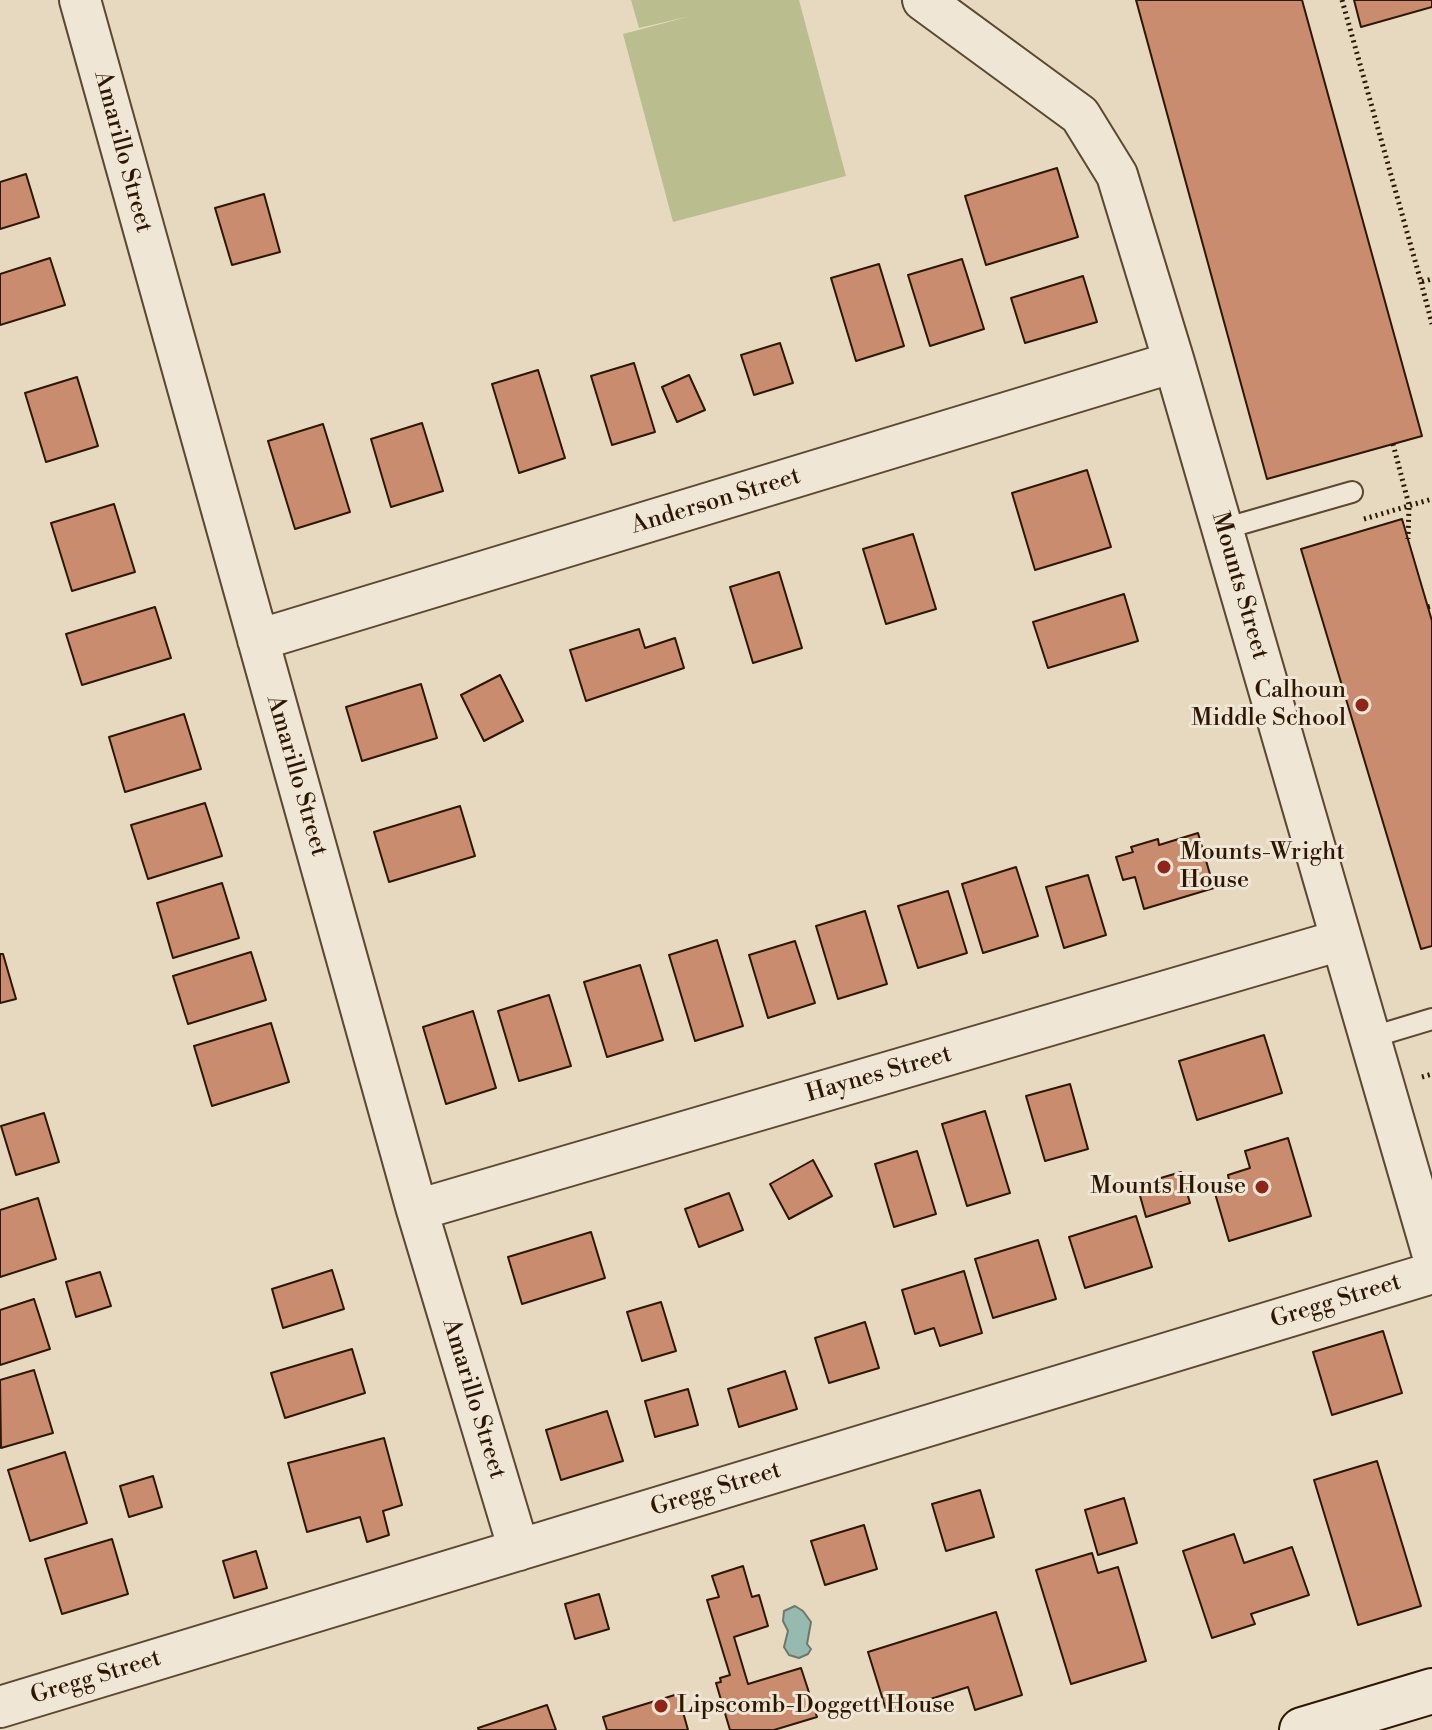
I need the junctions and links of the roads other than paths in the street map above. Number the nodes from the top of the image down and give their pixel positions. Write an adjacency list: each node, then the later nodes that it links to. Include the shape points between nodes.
1 (80, 0): 6 (street, Amarillo Street)
2 (923, 0): 3 (street, Mounts Street, via 1080,115 1117,175)
3 (1174, 362): 5 (street, Mounts Street); 6 (street, Anderson Street)
4 (1352, 492): 5 (lane)
5 (1223, 529): 7 (street, Mounts Street)
6 (258, 640): 10 (street, Amarillo Street)
7 (1341, 940): 9 (street, Mounts Street); 10 (street, Haynes Street)
8 (1432, 1019): 9 (lane)
9 (1369, 1038): 11 (street, Mounts Street)
10 (417, 1210): 13 (street, Amarillo Street)
11 (1432, 1252)
12 (1432, 1273): 13 (street, Gregg Street)
13 (519, 1550): 15 (street, Gregg Street)
14 (1432, 1691): 16 (main road)
15 (0, 1707)
16 (1302, 1730)

